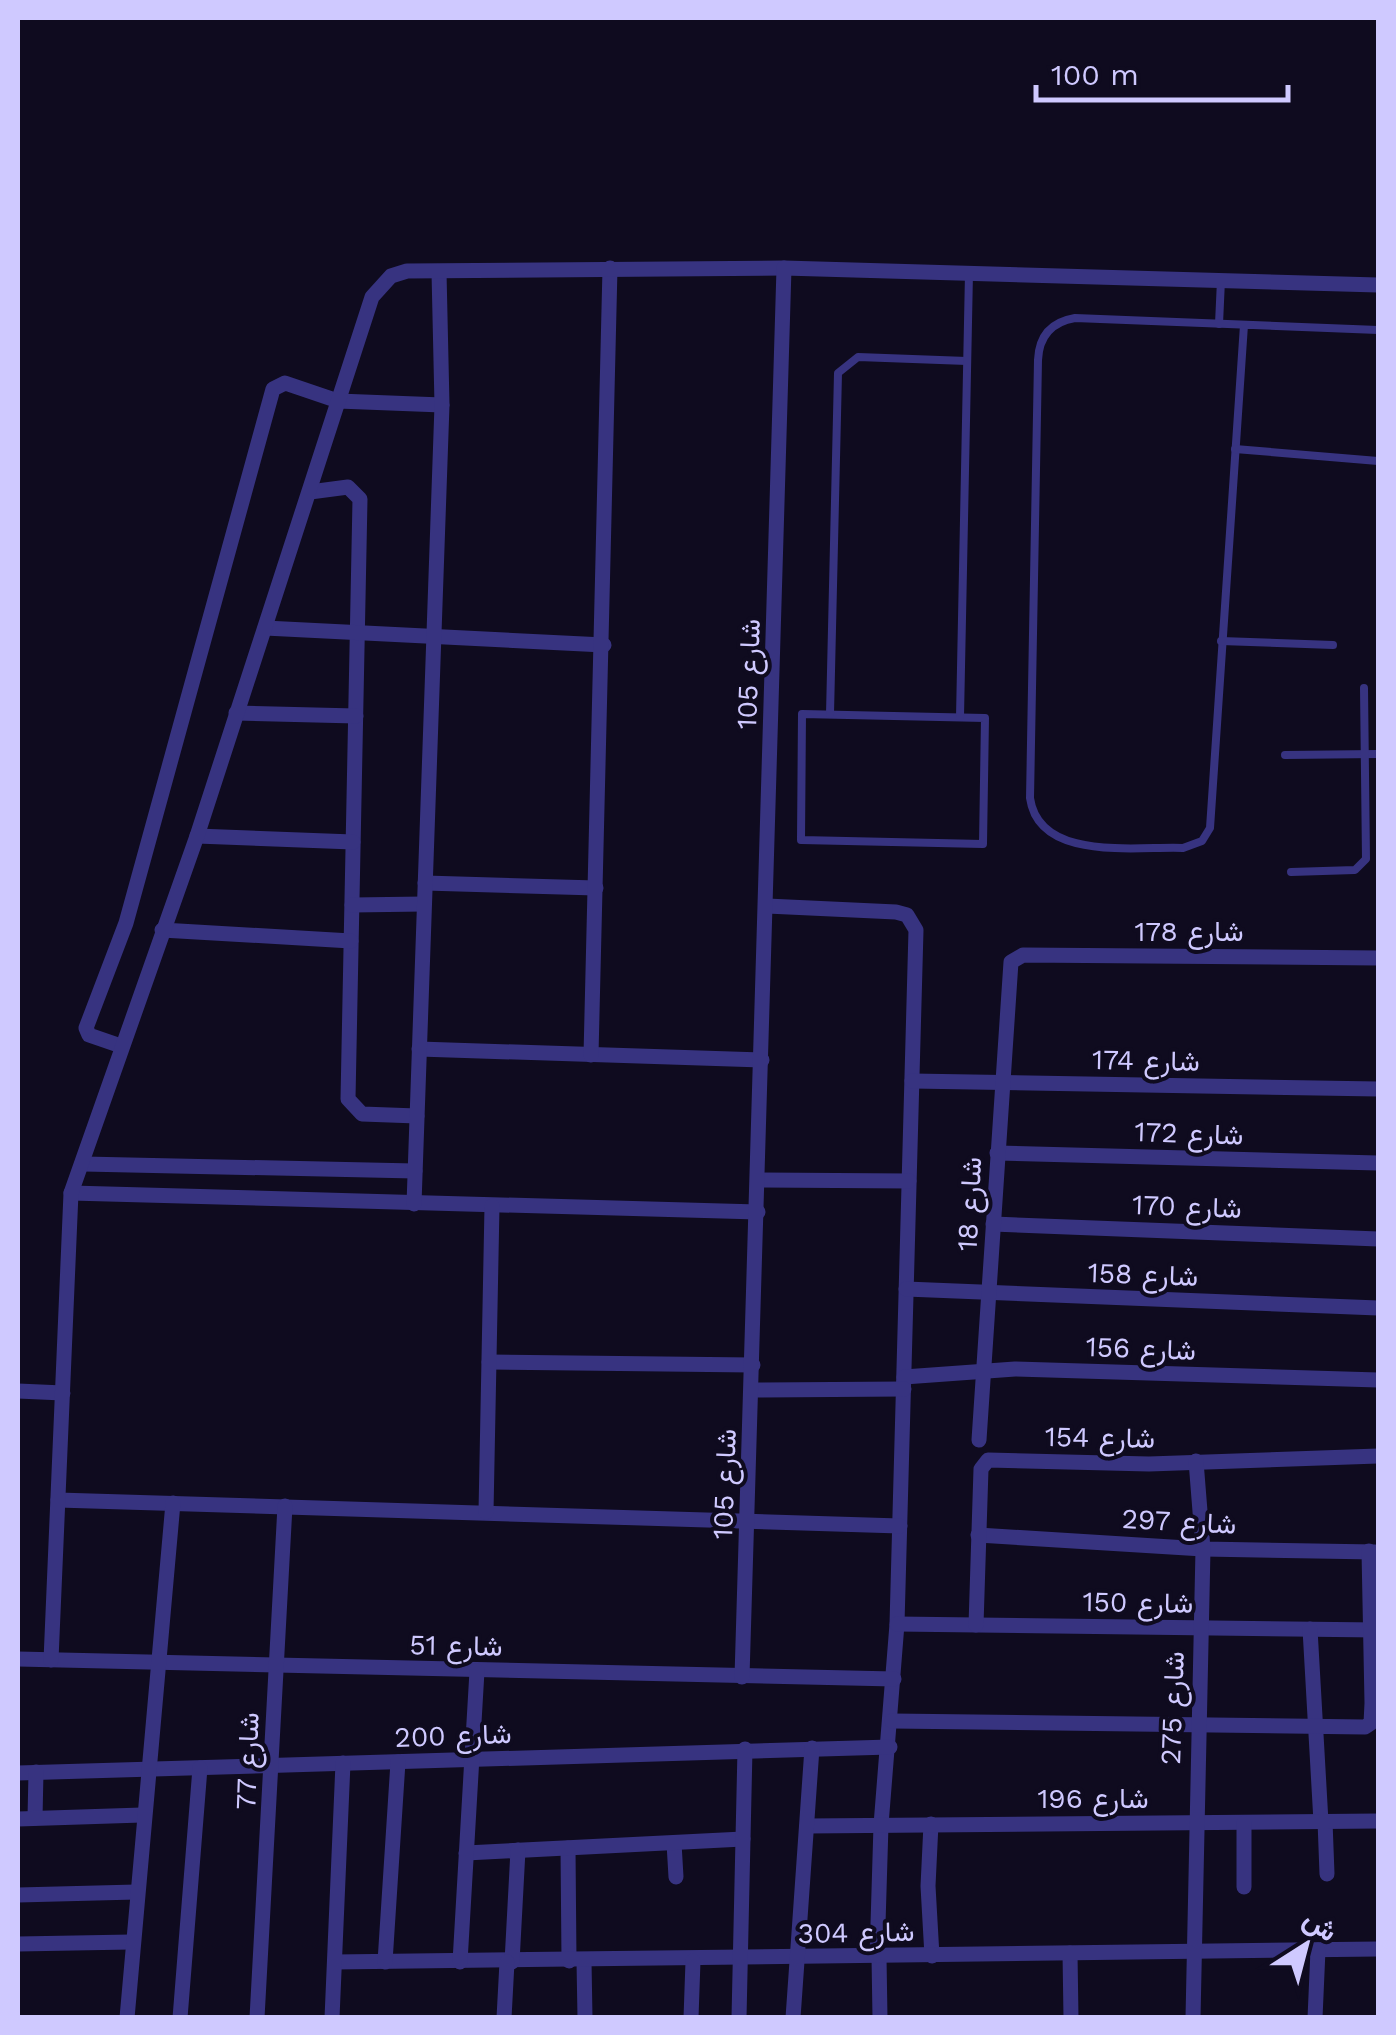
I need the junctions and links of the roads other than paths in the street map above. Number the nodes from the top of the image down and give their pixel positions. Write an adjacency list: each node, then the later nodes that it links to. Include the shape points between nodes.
1 (610, 268): 2 (street); 3 (street); 20 (street)
2 (784, 268): 4 (street); 37 (street, شارع 105)
3 (439, 272): 11 (street, via 398,272 381,284); 12 (street)
4 (969, 273): 5 (street); 10 (lane)
5 (1221, 280): 6 (street); 7 (lane)
6 (1378, 285)
7 (1219, 324): 8 (lane); 19 (lane, via 1075,318 1051,328 1041,342 1030,798 1050,834 1080,844 1184,848 1202,841 1210,828)
8 (1244, 324): 9 (lane); 13 (lane)
9 (1378, 330)
10 (968, 361): 24 (lane, via 858,357 838,373); 26 (lane)
11 (338, 401): 12 (street); 15 (street); 42 (street, via 284,383 273,389 126,924 86,1028 89,1036)
12 (442, 405): 18 (street)
13 (1235, 450): 14 (lane); 19 (lane)
14 (1378, 461)
15 (310, 492): 16 (street); 17 (street, via 348,487 358,493)
16 (265, 628): 17 (street); 23 (street)
17 (357, 634): 18 (street); 25 (street)
18 (434, 638): 20 (street); 33 (street)
19 (1221, 641): 21 (lane)
20 (604, 645): 34 (street)
21 (1333, 645)
22 (1364, 688): 28 (lane)
23 (236, 713): 25 (street); 30 (street)
24 (830, 714): 26 (lane); 26 (lane, via 800,718 800,840 978,846 985,838 987,722)
25 (356, 716): 31 (street)
26 (960, 716)
27 (1286, 754): 28 (lane)
28 (1365, 754): 29 (lane); 32 (lane, via 1364,864 1350,871)
29 (1378, 754)
30 (197, 836): 31 (street); 38 (street)
31 (353, 842): 35 (street)
32 (1291, 872)
33 (425, 883): 34 (street); 36 (street)
34 (596, 888): 44 (street)
35 (352, 904): 36 (street); 39 (street)
36 (424, 904): 43 (street)
37 (767, 906): 45 (street, شارع 105); 46 (street, via 896,912 913,922)
38 (162, 930): 39 (street); 42 (street)
39 (352, 940): 49 (street, via 348,1099 362,1114)
40 (1378, 958): 41 (street, شارع 178, via 1023,955)
41 (1007, 971): 47 (street, شارع 18)
42 (121, 1046): 52 (street)
43 (419, 1049): 44 (street); 49 (street)
44 (591, 1055): 45 (street)
45 (762, 1060): 54 (street, شارع 105)
46 (912, 1081): 47 (street, شارع 174); 55 (street)
47 (1001, 1082): 48 (street, شارع 174); 50 (street, شارع 18)
48 (1378, 1089)
49 (417, 1116): 53 (street)
50 (997, 1153): 51 (street, شارع 172); 60 (street, شارع 18)
51 (1378, 1163)
52 (84, 1164): 53 (street); 56 (street)
53 (415, 1171): 57 (street)
54 (759, 1180): 55 (street); 59 (street, شارع 105)
55 (909, 1180): 62 (street)
56 (71, 1193): 57 (street); 72 (street)
57 (414, 1204): 58 (street)
58 (492, 1206): 59 (street); 65 (street)
59 (758, 1212): 66 (street, شارع 105)
60 (994, 1224): 61 (street, شارع 170); 63 (street, شارع 18)
61 (1378, 1239)
62 (906, 1289): 63 (street, شارع 158); 69 (street)
63 (990, 1293): 64 (street, شارع 158); 67 (street, شارع 18)
64 (1378, 1308)
65 (489, 1362): 66 (street); 79 (street)
66 (753, 1365): 71 (street, شارع 105)
67 (984, 1374): 68 (street, شارع 156, via 1015,1369); 69 (street, شارع 156); 73 (street, شارع 18)
68 (1378, 1380)
69 (904, 1383): 71 (street, شارع 156); 81 (street)
70 (18, 1390): 72 (street)
71 (752, 1390): 80 (street, شارع 105)
72 (62, 1393): 76 (street)
73 (979, 1440)
74 (1378, 1456): 75 (street, شارع 154)
75 (1196, 1461): 82 (street, شارع 154, via 988,1460 981,1469); 83 (street, شارع 275)
76 (58, 1500): 77 (street); 91 (street)
77 (172, 1503): 78 (street); 92 (street)
78 (285, 1506): 79 (street); 93 (street, شارع 77)
79 (486, 1512): 80 (street)
80 (748, 1520): 81 (street); 95 (street, شارع 105)
81 (900, 1526): 85 (street)
82 (978, 1536): 83 (street, شارع 297); 86 (street, شارع 154)
83 (1203, 1549): 84 (street, شارع 297); 87 (street, شارع 275)
84 (1374, 1552): 89 (street)
85 (897, 1624): 86 (street, شارع 150); 96 (street)
86 (976, 1625): 87 (street, شارع 150)
87 (1200, 1628): 88 (street, شارع 150); 99 (street, شارع 275)
88 (1310, 1629): 89 (street, شارع 150); 100 (street)
89 (1374, 1630): 97 (street)
90 (18, 1659): 91 (street, شارع 51)
91 (51, 1660): 92 (street, شارع 51)
92 (156, 1663): 93 (street, شارع 51); 109 (street)
93 (276, 1666): 94 (street, شارع 51); 107 (street, شارع 77)
94 (477, 1670): 95 (street, شارع 51); 104 (street)
95 (742, 1677): 96 (street, شارع 51)
96 (894, 1679): 98 (street)
97 (1375, 1703): 100 (street, via 1365,1727)
98 (892, 1721): 99 (street); 101 (street)
99 (1196, 1726): 100 (street); 118 (street, شارع 275)
100 (1313, 1726): 116 (street)
101 (890, 1747): 102 (street, شارع 200); 119 (street)
102 (812, 1748): 103 (street, شارع 200); 121 (street)
103 (745, 1749): 104 (street, شارع 200); 122 (street)
104 (472, 1760): 105 (street, شارع 200); 126 (street)
105 (398, 1762): 106 (street, شارع 200); 145 (street)
106 (342, 1764): 107 (street, شارع 200); 144 (street)
107 (271, 1765): 108 (street, شارع 200); 150 (street, شارع 77)
108 (200, 1768): 109 (street, شارع 200); 149 (street)
109 (146, 1770): 110 (street, شارع 200); 112 (street)
110 (36, 1772): 111 (street, شارع 200); 113 (street)
111 (18, 1773)
112 (142, 1815): 113 (street); 130 (street)
113 (35, 1818): 114 (street)
114 (18, 1819)
115 (1378, 1820): 116 (street, شارع 196)
116 (1323, 1821): 117 (street, شارع 196); 127 (street)
117 (1244, 1822): 118 (street, شارع 196); 129 (street)
118 (1195, 1823): 120 (street, شارع 196); 136 (street, شارع 275)
119 (882, 1824): 120 (street, شارع 196); 121 (street, شارع 196); 139 (street)
120 (931, 1824): 138 (street)
121 (807, 1826): 140 (street)
122 (743, 1839): 123 (street); 142 (street)
123 (674, 1842): 124 (street); 128 (street)
124 (568, 1848): 125 (street); 143 (street)
125 (518, 1850): 126 (street); 147 (street)
126 (466, 1853): 146 (street)
127 (1327, 1874)
128 (676, 1876)
129 (1244, 1887)
130 (136, 1892): 131 (street); 132 (street)
131 (18, 1895)
132 (132, 1942): 133 (street); 148 (street)
133 (18, 1944)
134 (1378, 1949): 135 (street, شارع 304)
135 (1318, 1950): 136 (street, شارع 304); 160 (street)
136 (1194, 1951): 137 (street, شارع 304); 159 (street, شارع 275)
137 (1070, 1954): 138 (street, شارع 304); 158 (street)
138 (932, 1956): 139 (street, شارع 304)
139 (878, 1957): 140 (street, شارع 304); 157 (street)
140 (798, 1958): 142 (street, شارع 304); 156 (street)
141 (693, 1960): 142 (street, شارع 304); 143 (street, شارع 304); 154 (street)
142 (740, 1960): 155 (street)
143 (576, 1961): 147 (street, شارع 304); 153 (street)
144 (335, 1962): 145 (street, شارع 304); 151 (street)
145 (385, 1962): 146 (street, شارع 304)
146 (460, 1962): 147 (street, شارع 304)
147 (510, 1962): 152 (street)
148 (127, 2018)
149 (180, 2018)
150 (257, 2018)
151 (332, 2018)
152 (504, 2018)
153 (584, 2018)
154 (691, 2018)
155 (739, 2018)
156 (792, 2018)
157 (880, 2018)
158 (1070, 2018)
159 (1192, 2018)
160 (1315, 2018)

